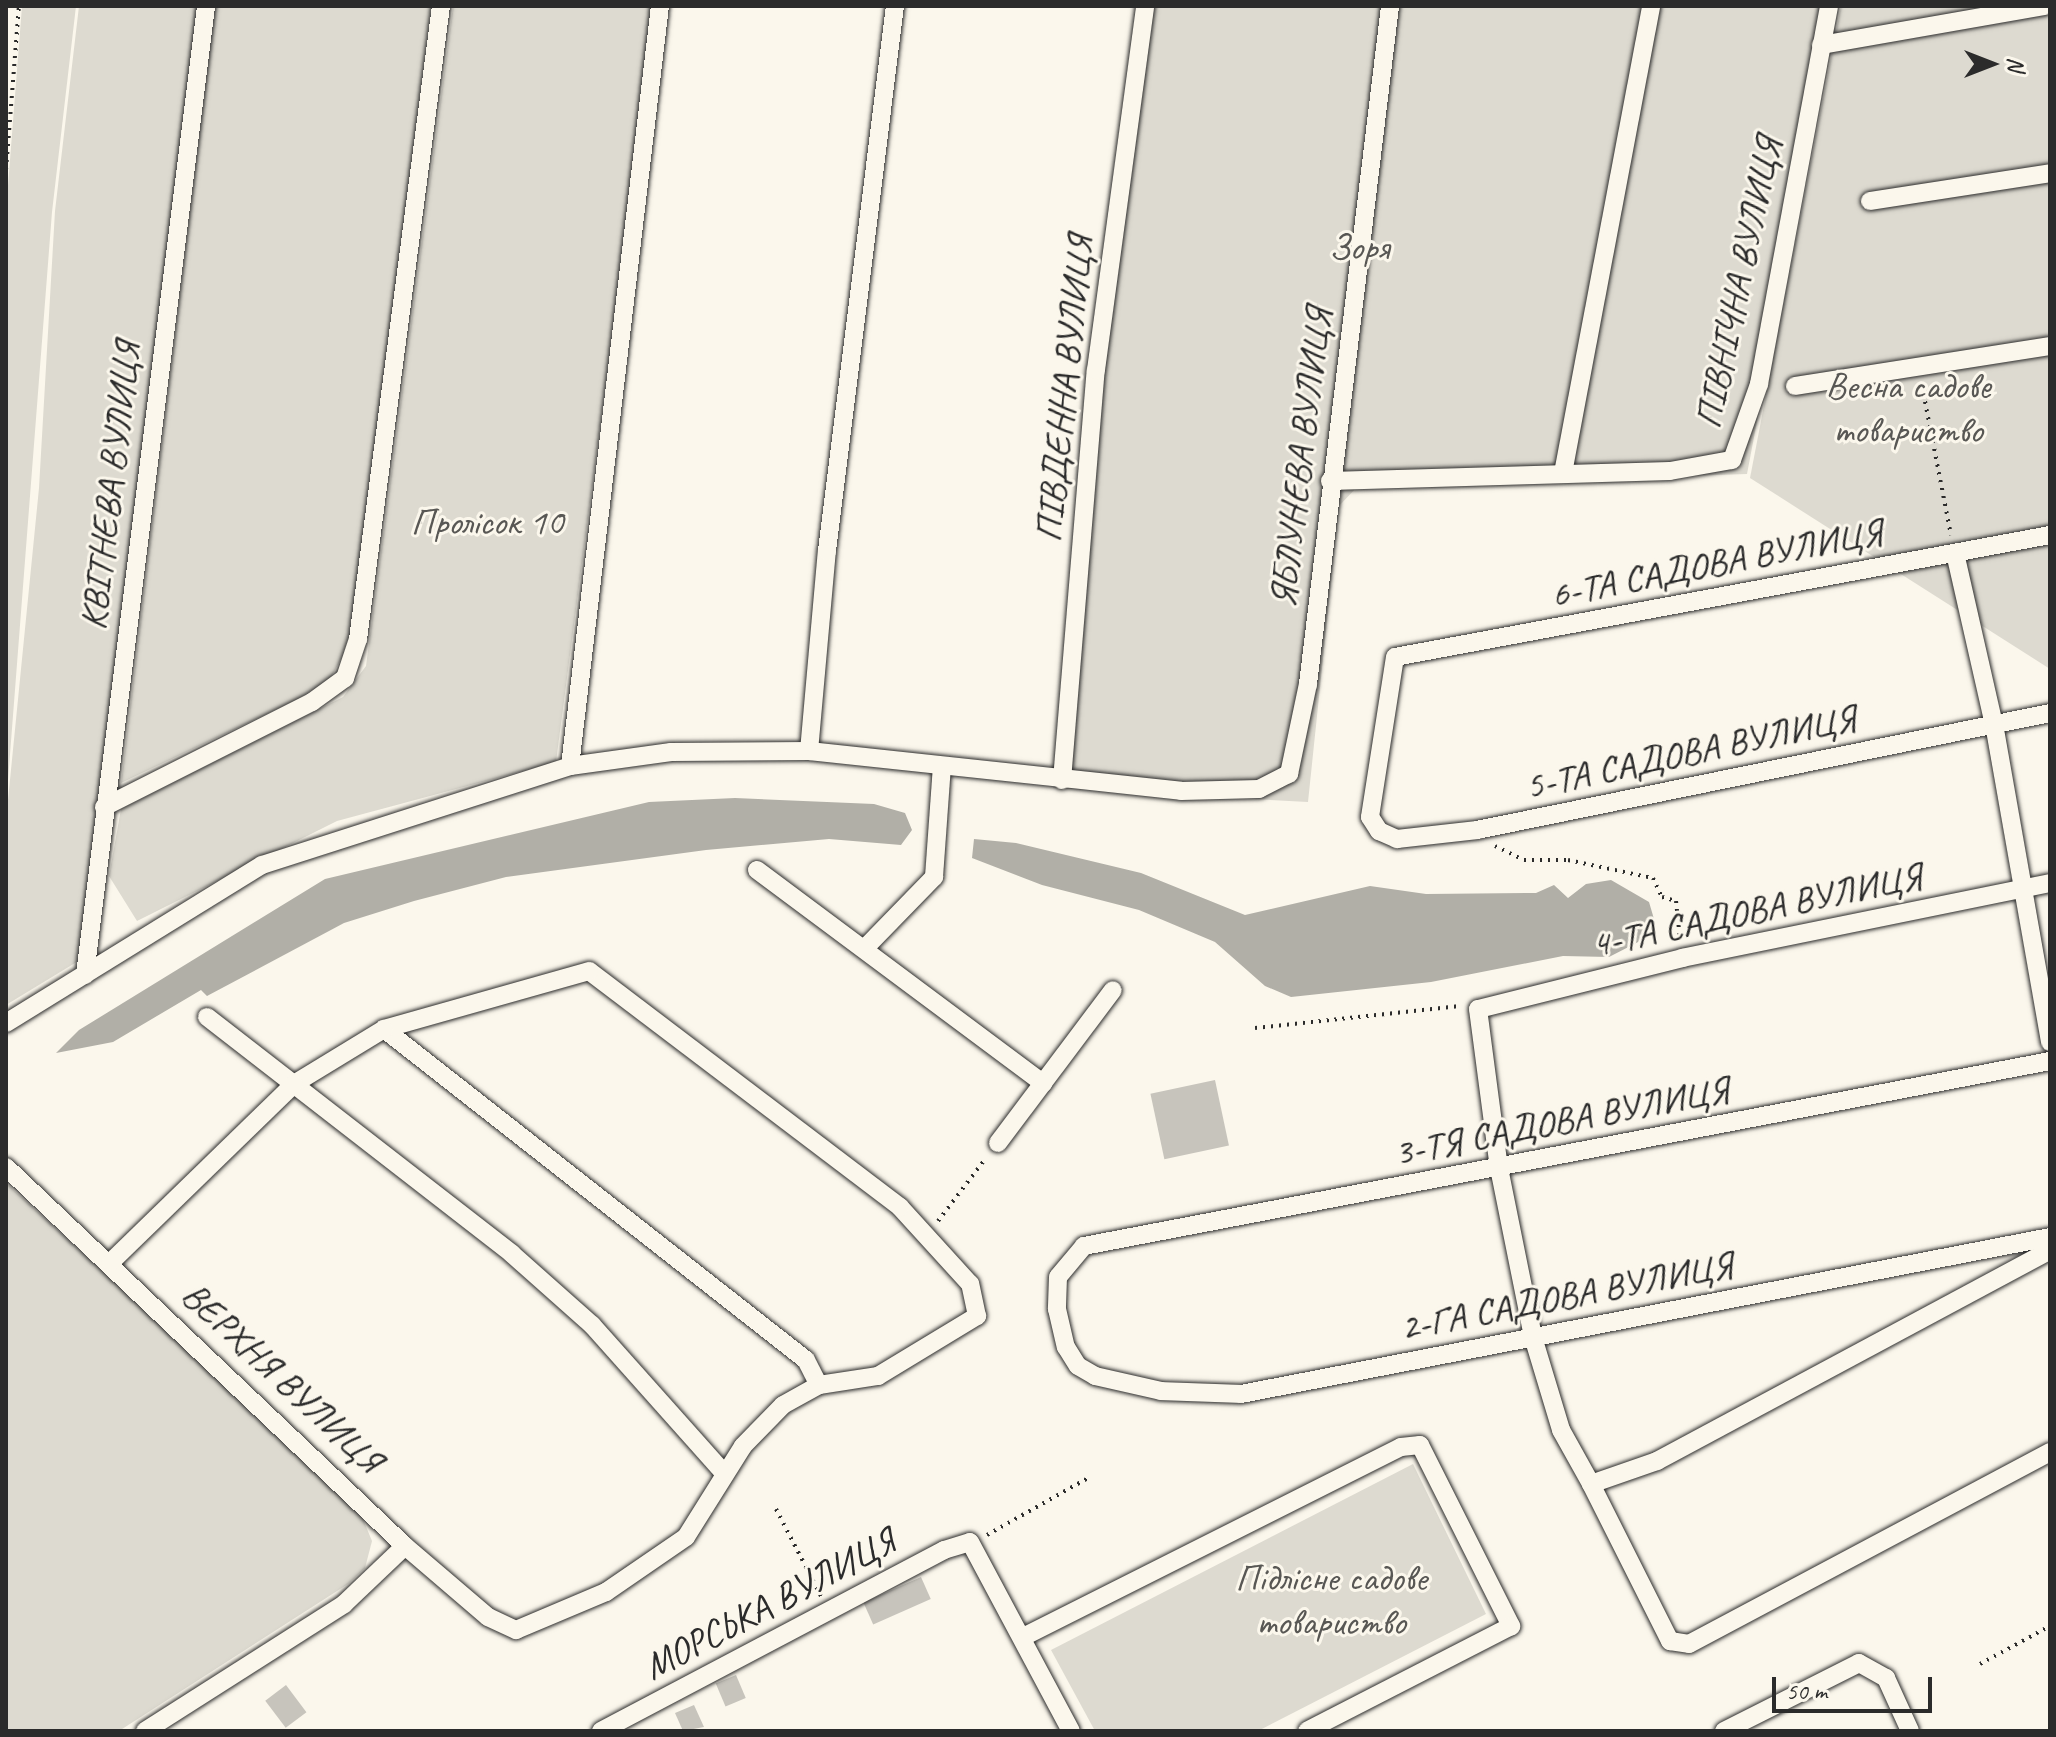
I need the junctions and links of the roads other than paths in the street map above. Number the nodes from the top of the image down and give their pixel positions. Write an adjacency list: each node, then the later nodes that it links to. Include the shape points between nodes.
1 (206, 6): 26 (street, КВІТНЕВА ВУЛИЦЯ)
2 (441, 6): 26 (street, via 358,639 345,678 312,702)
3 (660, 6): 22 (street)
4 (895, 6): 21 (street, via 827,551)
5 (1145, 6): 24 (street, ПІВДЕННА ВУЛИЦЯ, via 1096,370)
6 (1390, 6): 16 (street, ЯБЛУНЕВА ВУЛИЦЯ)
7 (1651, 6): 15 (street)
8 (1829, 6): 10 (street, ПІВНІЧНА ВУЛИЦЯ)
9 (2045, 6): 10 (street)
10 (1821, 45): 15 (street, ПІВНІЧНА ВУЛИЦЯ, via 1759,384 1732,460 1670,471)
11 (2050, 173): 12 (street)
12 (1870, 201)
13 (2050, 346): 14 (street)
14 (1795, 386)
15 (1563, 473): 16 (street, ПІВНІЧНА ВУЛИЦЯ)
16 (1330, 481): 24 (street, ЯБЛУНЕВА ВУЛИЦЯ, via 1308,684 1289,774 1259,789 1228,790)
17 (2050, 535): 18 (street, 6-ТА САДОВА ВУЛИЦЯ)
18 (1955, 553): 20 (street); 25 (street, 6-ТА САДОВА ВУЛИЦЯ, via 1395,657 1378,776)
19 (2050, 713): 20 (street, 5-ТА САДОВА ВУЛИЦЯ)
20 (1994, 724): 25 (street, 5-ТА САДОВА ВУЛИЦЯ, via 1477,830 1397,839 1379,831); 29 (street)
21 (809, 751): 22 (street, via 671,752); 23 (street)
22 (570, 766): 31 (street, via 262,865)
23 (942, 766): 24 (street); 30 (street, via 934,877)
24 (1062, 780)
25 (1368, 799)
26 (104, 807): 31 (street, КВІТНЕВА ВУЛИЦЯ)
27 (757, 870): 30 (street)
28 (2050, 883): 29 (street, 4-ТА САДОВА ВУЛИЦЯ)
29 (2021, 888): 36 (street); 42 (street, 4-ТА САДОВА ВУЛИЦЯ, via 1683,958 1478,1009)
30 (866, 947): 38 (street)
31 (85, 975): 34 (street)
32 (1113, 990): 38 (street)
33 (207, 1017): 39 (street)
34 (6, 1023)
35 (384, 1029): 39 (street); 48 (street, via 806,1360); 48 (street, via 493,993 589,971 900,1207 970,1284 977,1316 878,1376)
36 (2050, 1042)
37 (2050, 1061): 42 (street, 3-ТЯ САДОВА ВУЛИЦЯ)
38 (1043, 1083): 40 (street)
39 (294, 1084): 45 (street); 50 (street, via 512,1254 592,1325)
40 (998, 1143)
41 (6, 1167): 45 (street, ВЕРХНЯ ВУЛИЦЯ)
42 (1499, 1168): 46 (street); 47 (street, 3-ТЯ САДОВА ВУЛИЦЯ, via 1084,1246 1058,1277 1057,1309 1066,1347 1078,1366)
43 (2050, 1237): 46 (street, 2-ГА САДОВА ВУЛИЦЯ)
44 (2050, 1250): 51 (street, via 1657,1461)
45 (111, 1262): 52 (street, ВЕРХНЯ ВУЛИЦЯ)
46 (1533, 1337): 47 (street, 2-ГА САДОВА ВУЛИЦЯ, via 1241,1394 1161,1391); 51 (street, via 1561,1430)
47 (1095, 1376)
48 (819, 1385): 50 (street, via 783,1405)
49 (2050, 1452): 51 (street, via 1689,1644 1670,1641)
50 (724, 1473): 52 (street, ВЕРХНЯ ВУЛИЦЯ, via 710,1508 686,1537 606,1592 516,1630 488,1617)
51 (1591, 1484)
52 (405, 1546): 55 (street, via 344,1604)
53 (1023, 1637): 54 (street); 56 (street, МОРСЬКА ВУЛИЦЯ, via 970,1542); 57 (street, via 1401,1447 1420,1445 1511,1626)
54 (1063, 1728)
55 (145, 1731)
56 (601, 1731)
57 (1307, 1731)
58 (1724, 1731): 59 (street, via 1859,1663 1886,1678)
59 (1910, 1731)

